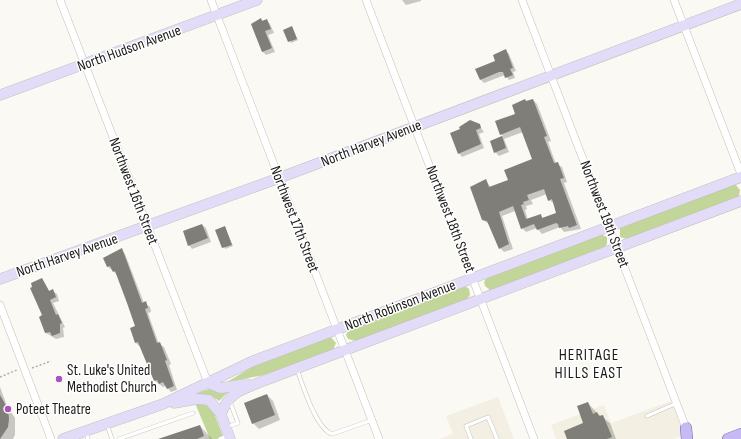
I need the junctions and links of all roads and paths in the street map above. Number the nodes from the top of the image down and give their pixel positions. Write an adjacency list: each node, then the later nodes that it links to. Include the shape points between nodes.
1 (60, 0): 10 (street, Northwest 16th Street)
2 (211, 0): 8 (street, Northwest 17th Street)
3 (257, 0): 8 (street, North Hudson Avenue)
4 (366, 0): 13 (street, Northwest 18th Street)
5 (522, 0): 11 (street, Northwest 19th Street)
6 (674, 0): 9 (street)
7 (741, 4): 9 (street, North Harvey Avenue)
8 (217, 15): 10 (street, North Hudson Avenue); 15 (street, Northwest 17th Street)
9 (684, 25): 11 (street, North Harvey Avenue); 14 (street)
10 (85, 65): 12 (street, North Hudson Avenue); 18 (street, Northwest 16th Street)
11 (551, 75): 13 (street, North Harvey Avenue); 17 (street, Northwest 19th Street)
12 (0, 95)
13 (415, 126): 15 (street, North Harvey Avenue); 20 (street, Northwest 18th Street)
14 (741, 175): 17 (street, North Robinson Avenue)
15 (280, 178): 18 (street, North Harvey Avenue); 24 (street, Northwest 17th Street)
16 (741, 201): 19 (street, North Robinson Avenue)
17 (609, 226): 19 (street, Northwest 19th Street); 20 (street, North Robinson Avenue)
18 (148, 227): 21 (street, North Harvey Avenue); 28 (street, Northwest 16th Street)
19 (618, 247): 22 (street, North Robinson Avenue); 30 (street, Northwest 19th Street)
20 (473, 278): 22 (street, Northwest 18th Street); 24 (street, North Robinson Avenue)
21 (0, 279)
22 (481, 298): 25 (street, North Robinson Avenue); 48 (street, Northwest 18th Street)
23 (0, 305): 42 (street)
24 (337, 329): 25 (street, Northwest 17th Street); 28 (street, North Robinson Avenue, via 253,361)
25 (345, 350): 26 (street, North Robinson Avenue); 35 (street, Northwest 17th Street)
26 (297, 368): 27 (street, North Robinson Avenue); 35 (lane, via 317,418 326,433 332,434)
27 (263, 381): 28 (street, via 224,388); 29 (street)
28 (208, 383): 31 (street, North Robinson Avenue)
29 (229, 398): 33 (street); 40 (lane, via 238,423)
30 (677, 403): 34 (lane); 37 (street, Northwest 19th Street)
31 (163, 404): 33 (street, via 206,399); 36 (street, North Robinson Avenue)
32 (193, 413): 44 (lane)
33 (221, 414): 40 (street)
34 (647, 416)
35 (372, 420): 45 (street, Northwest 17th Street)
36 (106, 424): 39 (street, North Robinson Avenue); 41 (lane)
37 (687, 433)
38 (741, 434): 49 (main road)
39 (87, 435): 43 (street, North Robinson Avenue)
40 (226, 435)
41 (111, 437)
42 (51, 439)
43 (63, 439)
44 (119, 439)
45 (379, 439)
46 (471, 439): 47 (lane, via 466,426 488,417)
47 (497, 439)
48 (534, 439)
49 (728, 439)

